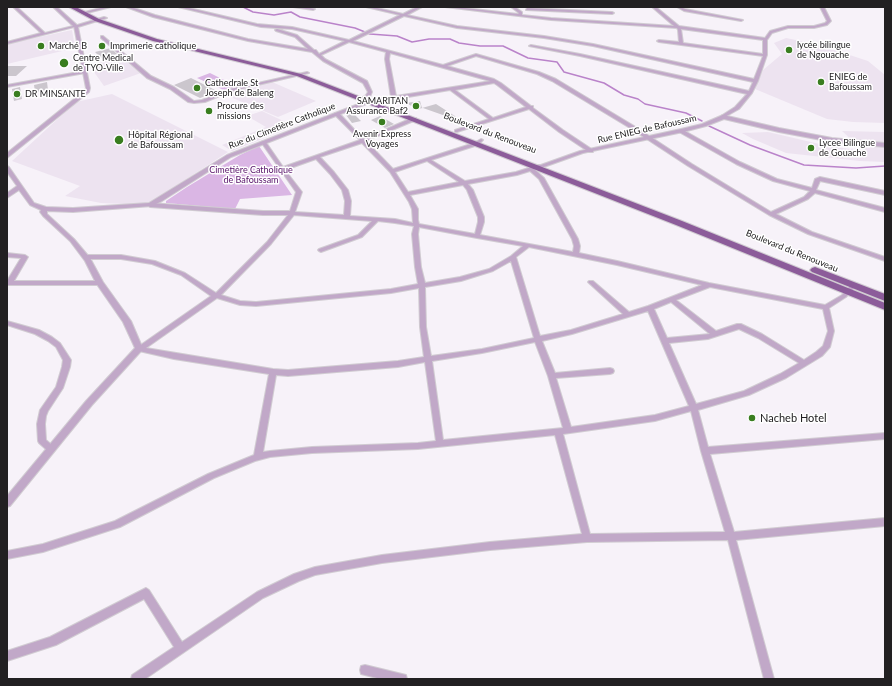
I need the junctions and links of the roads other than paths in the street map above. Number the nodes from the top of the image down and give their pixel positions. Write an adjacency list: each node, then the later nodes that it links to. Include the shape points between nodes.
1 (15, 7): 26 (street)
2 (55, 7): 24 (street)
3 (72, 7): 17 (highway, Boulevard du Renouveau)
4 (109, 7): 17 (street)
5 (128, 7): 35 (street, via 241,38)
6 (180, 7): 23 (street)
7 (295, 7): 16 (street)
8 (368, 7): 20 (street)
9 (420, 7): 20 (street)
10 (447, 7): 19 (street)
11 (513, 7): 19 (street)
12 (654, 7): 25 (street)
13 (679, 7): 22 (street)
14 (822, 7): 28 (street, via 829,21 826,24 779,29 771,32)
15 (528, 8): 18 (street); 19 (street)
16 (313, 9)
17 (85, 11): 21 (highway, Boulevard du Renouveau)
18 (612, 12)
19 (520, 14): 25 (street, via 551,19)
20 (404, 15): 29 (street); 40 (street, via 457,26 593,45)
21 (101, 19): 24 (street); 39 (highway, Boulevard du Renouveau, via 158,39)
22 (741, 20)
23 (258, 25): 29 (street, via 292,28); 35 (street, via 296,36)
24 (76, 26): 26 (street); 38 (street)
25 (678, 27): 28 (street); 32 (street)
26 (44, 34): 31 (street)
27 (102, 37): 39 (street, via 149,77 172,88 190,101 200,101 231,90)
28 (766, 39): 36 (street, Rue ENIEG de Bafoussam)
29 (350, 41): 34 (street); 35 (street)
30 (659, 41): 32 (street)
31 (7, 43)
32 (681, 43): 36 (street)
33 (531, 46): 44 (street)
34 (388, 52): 37 (street); 46 (street)
35 (317, 53): 45 (street, via 338,69 365,82 370,90)
36 (765, 55): 40 (street, Rue ENIEG de Bafoussam)
37 (444, 66): 41 (street); 55 (street, via 476,55 538,73)
38 (84, 72): 42 (street); 61 (street, via 88,88 86,92)
39 (303, 74): 45 (highway, Boulevard du Renouveau)
40 (756, 81): 44 (street, Rue ENIEG de Bafoussam)
41 (496, 82): 43 (street); 48 (street)
42 (7, 86)
43 (451, 89): 46 (street); 52 (street)
44 (750, 93): 50 (street, Rue ENIEG de Bafoussam, via 737,108)
45 (366, 99): 47 (highway, Boulevard du Renouveau); 49 (street, Rue du Cimetière Catholique); 51 (highway, Boulevard du Renouveau)
46 (394, 99): 47 (street)
47 (380, 100): 53 (highway, Boulevard du Renouveau)
48 (531, 107): 52 (street); 60 (street)
49 (337, 114): 56 (street); 57 (street, Rue du Cimetière Catholique)
50 (723, 116): 54 (street, Rue ENIEG de Bafoussam, via 704,125); 59 (street, via 832,140)
51 (414, 119): 56 (street); 58 (highway, Boulevard du Renouveau)
52 (492, 119): 53 (street)
53 (457, 131): 58 (highway, Boulevard du Renouveau)
54 (681, 131): 55 (street, Rue ENIEG de Bafoussam); 70 (street, via 758,173)
55 (650, 138): 60 (street, Rue ENIEG de Bafoussam); 78 (street, via 703,174)
56 (362, 141): 62 (street); 67 (street)
57 (263, 142): 66 (street); 74 (street, Rue du Cimetière Catholique, via 229,156)
58 (478, 142): 63 (street); 64 (highway, Boulevard du Renouveau)
59 (885, 145)
60 (591, 151): 64 (street, Rue ENIEG de Bafoussam)
61 (7, 156)
62 (317, 157): 66 (street); 79 (street, via 345,190 348,201)
63 (428, 160): 67 (street); 68 (street)
64 (538, 166): 68 (street); 85 (street, via 541,178 576,239); 95 (highway, Boulevard du Renouveau)
65 (7, 168): 69 (street, Rue du Cimetière Catholique)
66 (282, 169): 77 (street, via 299,194)
67 (392, 172): 72 (street)
68 (464, 183): 72 (street); 82 (street, via 480,214 481,222)
69 (20, 187): 73 (street); 75 (street, Rue du Cimetière Catholique, via 32,204)
70 (813, 192): 71 (street, via 817,180 822,179); 76 (street); 78 (street, via 806,198)
71 (885, 193)
72 (406, 194): 81 (street, via 415,209)
73 (7, 196)
74 (150, 205): 75 (street, Rue du Cimetière Catholique, via 73,210); 77 (street)
75 (45, 209): 88 (street, via 45,215)
76 (885, 210)
77 (292, 213): 79 (street); 96 (street, via 269,243)
78 (771, 214): 87 (street, via 810,233)
79 (347, 218): 80 (street)
80 (376, 220): 81 (street); 84 (street, via 360,236)
81 (417, 225): 82 (street); 94 (street, via 415,234)
82 (477, 236): 83 (street)
83 (528, 245): 85 (street); 89 (street)
84 (321, 250)
85 (576, 254): 93 (street)
86 (7, 255): 91 (street, via 25,257)
87 (884, 256)
88 (86, 257): 92 (street); 96 (street, via 121,257 152,262 183,274)
89 (513, 257): 94 (street, via 482,273); 105 (street)
90 (591, 282): 102 (street)
91 (9, 283): 92 (street)
92 (100, 283): 107 (street, via 127,321)
93 (708, 285): 98 (street); 99 (street)
94 (422, 286): 96 (street, via 274,303 240,303); 108 (street)
95 (851, 289): 97 (highway, Boulevard du Renouveau); 99 (street); 100 (highway, Boulevard du Renouveau)
96 (216, 296): 107 (street)
97 (885, 298)
98 (672, 300): 101 (street); 104 (street)
99 (826, 307): 109 (street, via 830,322 826,347)
100 (885, 307)
101 (650, 308): 102 (street); 106 (street)
102 (628, 315): 105 (street, via 593,327)
103 (7, 323): 118 (street, via 37,332 50,339 58,344 67,360 59,388 44,410 40,424 42,441)
104 (715, 334): 106 (street, via 688,340); 109 (street, via 735,326 743,327)
105 (538, 340): 108 (street); 112 (street)
106 (664, 341): 113 (street)
107 (139, 349): 111 (street); 118 (street)
108 (427, 360): 111 (street, via 300,372); 117 (street)
109 (804, 363): 113 (street, via 746,393)
110 (610, 371): 112 (street)
111 (273, 372): 120 (street)
112 (552, 376): 114 (street)
113 (694, 408): 114 (street, via 649,419); 119 (street)
114 (568, 430): 115 (street)
115 (558, 432): 117 (street); 124 (street)
116 (885, 436): 119 (street)
117 (440, 444): 120 (street, via 288,452)
118 (51, 449): 121 (street)
119 (705, 451): 123 (street)
120 (258, 457): 125 (street, via 211,476 117,524 43,548)
121 (7, 503)
122 (885, 522): 123 (street)
123 (731, 536): 124 (street); 131 (street)
124 (587, 538): 126 (street, via 468,548 315,571 260,595)
125 (7, 555)
126 (181, 649): 127 (street, via 146,593 52,641); 129 (street)
127 (7, 656)
128 (365, 670): 130 (street)
129 (136, 679)
130 (402, 679)
131 (769, 679)

